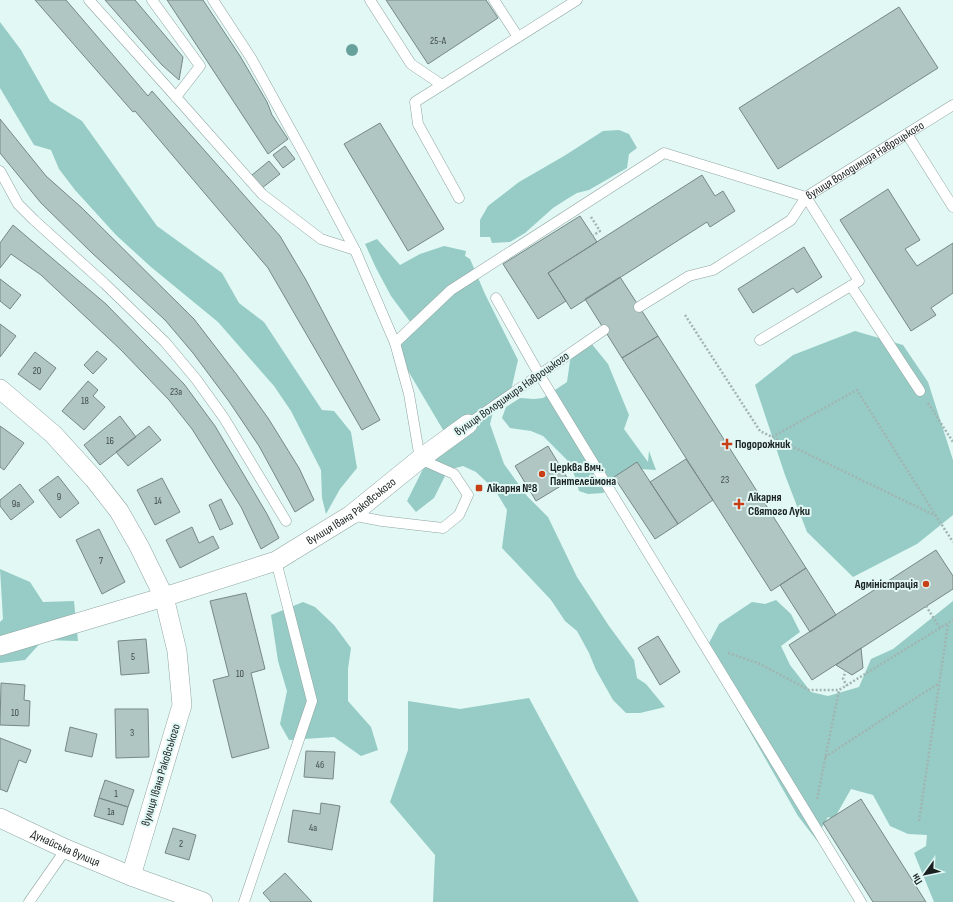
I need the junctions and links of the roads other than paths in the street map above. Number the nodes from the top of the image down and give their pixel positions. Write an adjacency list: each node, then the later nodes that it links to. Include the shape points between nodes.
1 (89, 0): 9 (lane)
2 (152, 0): 9 (lane, via 200,66)
3 (213, 0): 16 (lane, via 251,58)
4 (370, 0): 8 (lane, via 411,64)
5 (494, 0): 7 (lane)
6 (577, 0): 7 (lane)
7 (518, 37): 8 (lane)
8 (442, 85): 14 (lane, via 415,102 418,124)
9 (176, 97): 16 (lane, via 262,194 321,238)
10 (953, 105): 11 (lane, вулиця Володимира Навроцького)
11 (907, 134): 13 (lane, вулиця Володимира Навроцького); 15 (lane)
12 (0, 171): 29 (lane, via 18,204 165,342 196,379 224,418)
13 (806, 197): 17 (lane, via 859,281); 19 (lane, вулиця Володимира Навроцького, via 791,220 713,270 689,276); 22 (lane, via 664,153 451,290)
14 (460, 198)
15 (953, 207)
16 (355, 250): 22 (lane)
17 (851, 286): 21 (lane); 25 (lane)
18 (496, 298): 23 (lane)
19 (640, 307)
20 (604, 330): 23 (lane, вулиця Володимира Навроцького)
21 (760, 340)
22 (395, 343): 27 (lane, via 409,394)
23 (540, 374): 26 (lane, вулиця Володимира Навроцького); 39 (lane)
24 (0, 389): 31 (street, вулиця Івана Раковського, via 53,434 94,479 123,518)
25 (920, 391)
26 (468, 424): 27 (street, вулиця Володимира Навроцького)
27 (420, 459): 28 (street, вулиця Івана Раковського); 28 (lane, via 454,474 468,495 459,515 443,528 382,521)
28 (351, 514): 30 (street, вулиця Івана Раковського)
29 (286, 521)
30 (276, 561): 31 (street, вулиця Івана Раковського); 38 (lane, via 312,701)
31 (164, 597): 32 (street, вулиця Івана Раковського); 35 (street, вулиця Івана Раковського, via 177,651 182,705)
32 (0, 646)
33 (0, 818): 34 (street, Дунайська вулиця)
34 (66, 849): 35 (street, Дунайська вулиця); 36 (lane)
35 (131, 876): 37 (street)
36 (30, 902)
37 (203, 902)
38 (244, 902)
39 (861, 902)

